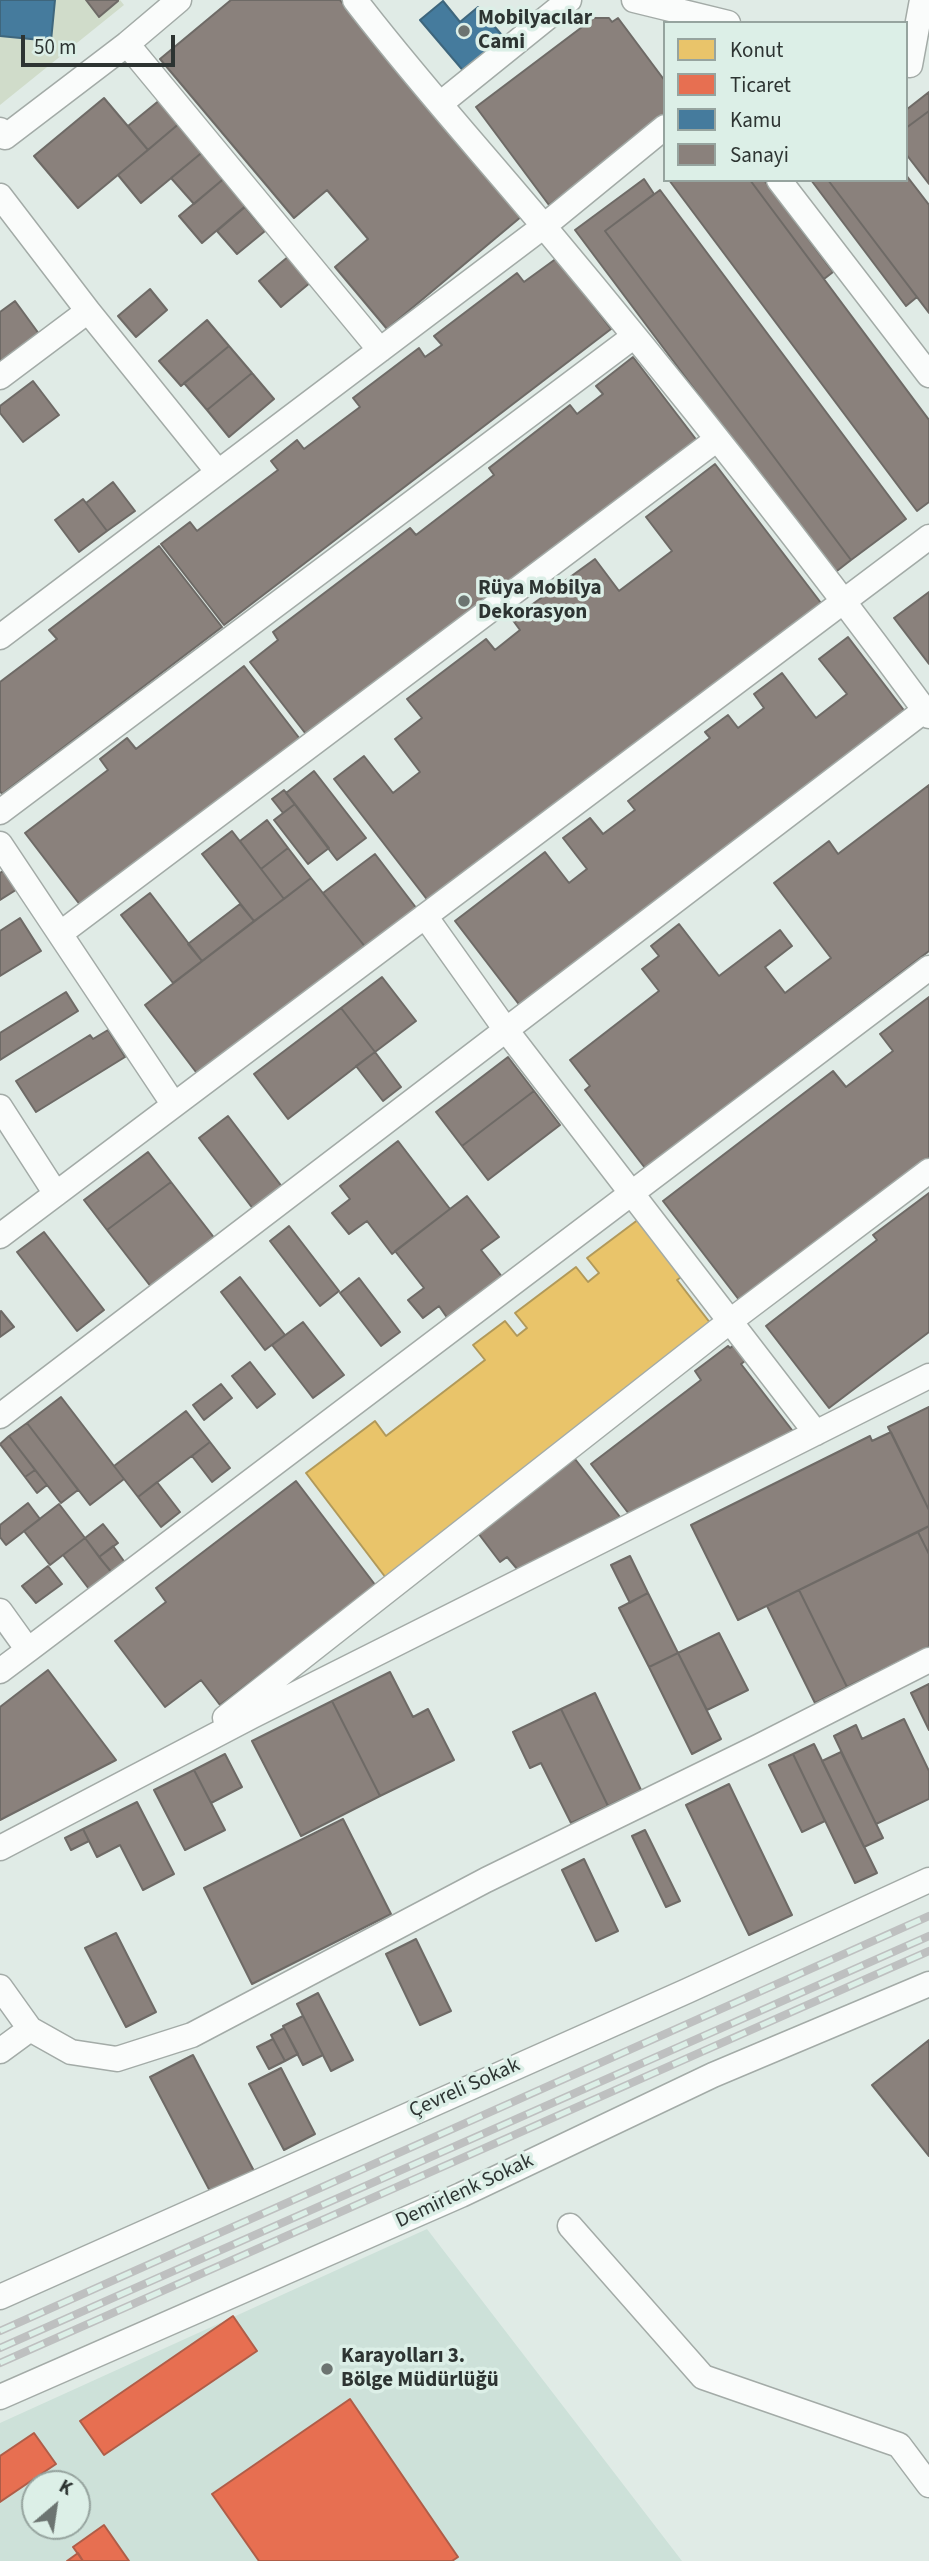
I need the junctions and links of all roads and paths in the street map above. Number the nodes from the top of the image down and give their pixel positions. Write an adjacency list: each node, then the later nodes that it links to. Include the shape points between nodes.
1 (179, 0): 8 (street)
2 (355, 0): 10 (street)
3 (569, 0): 10 (street)
4 (922, 0): 9 (street)
5 (641, 2): 6 (street); 7 (street)
6 (720, 21)
7 (663, 26)
8 (127, 44): 12 (street); 18 (street)
9 (915, 66)
10 (440, 104): 15 (street)
11 (663, 129): 15 (street)
12 (2, 136)
13 (781, 182): 19 (street)
14 (0, 196): 16 (street)
15 (544, 226): 17 (street); 18 (street)
16 (88, 311): 20 (street); 22 (street)
17 (633, 337): 21 (street); 27 (street)
18 (380, 350): 22 (street)
19 (929, 375)
20 (0, 377)
21 (716, 440): 24 (street); 30 (street)
22 (218, 472): 25 (street)
23 (929, 537): 24 (street)
24 (844, 600): 26 (street); 29 (street)
25 (0, 637)
26 (927, 713): 32 (street)
27 (0, 812)
28 (0, 844): 30 (street)
29 (425, 916): 32 (street); 33 (street)
30 (61, 933): 33 (street)
31 (929, 968): 37 (street)
32 (506, 1030): 37 (street); 41 (street)
33 (174, 1105): 36 (street)
34 (0, 1107): 36 (street)
35 (929, 1171): 39 (street)
36 (56, 1194): 38 (street)
37 (631, 1195): 39 (street); 44 (street)
38 (0, 1236)
39 (730, 1322): 42 (street); 47 (street)
40 (929, 1376): 42 (street)
41 (0, 1416)
42 (816, 1433): 47 (street)
43 (0, 1611): 44 (street)
44 (28, 1650): 46 (street)
45 (929, 1660): 52 (street, via 486,1880 192,2035 117,2059 71,2053)
46 (0, 1671)
47 (175, 1757): 48 (street)
48 (0, 1848)
49 (929, 1880): 55 (street, Çevreli Sokak)
50 (929, 1984): 56 (street, Demirlenk Sokak, via 713,2075 461,2195)
51 (0, 1987): 52 (street)
52 (30, 2029): 53 (street)
53 (0, 2051)
54 (570, 2226): 57 (street, via 703,2377 899,2445)
55 (0, 2297)
56 (0, 2397)
57 (929, 2485)

